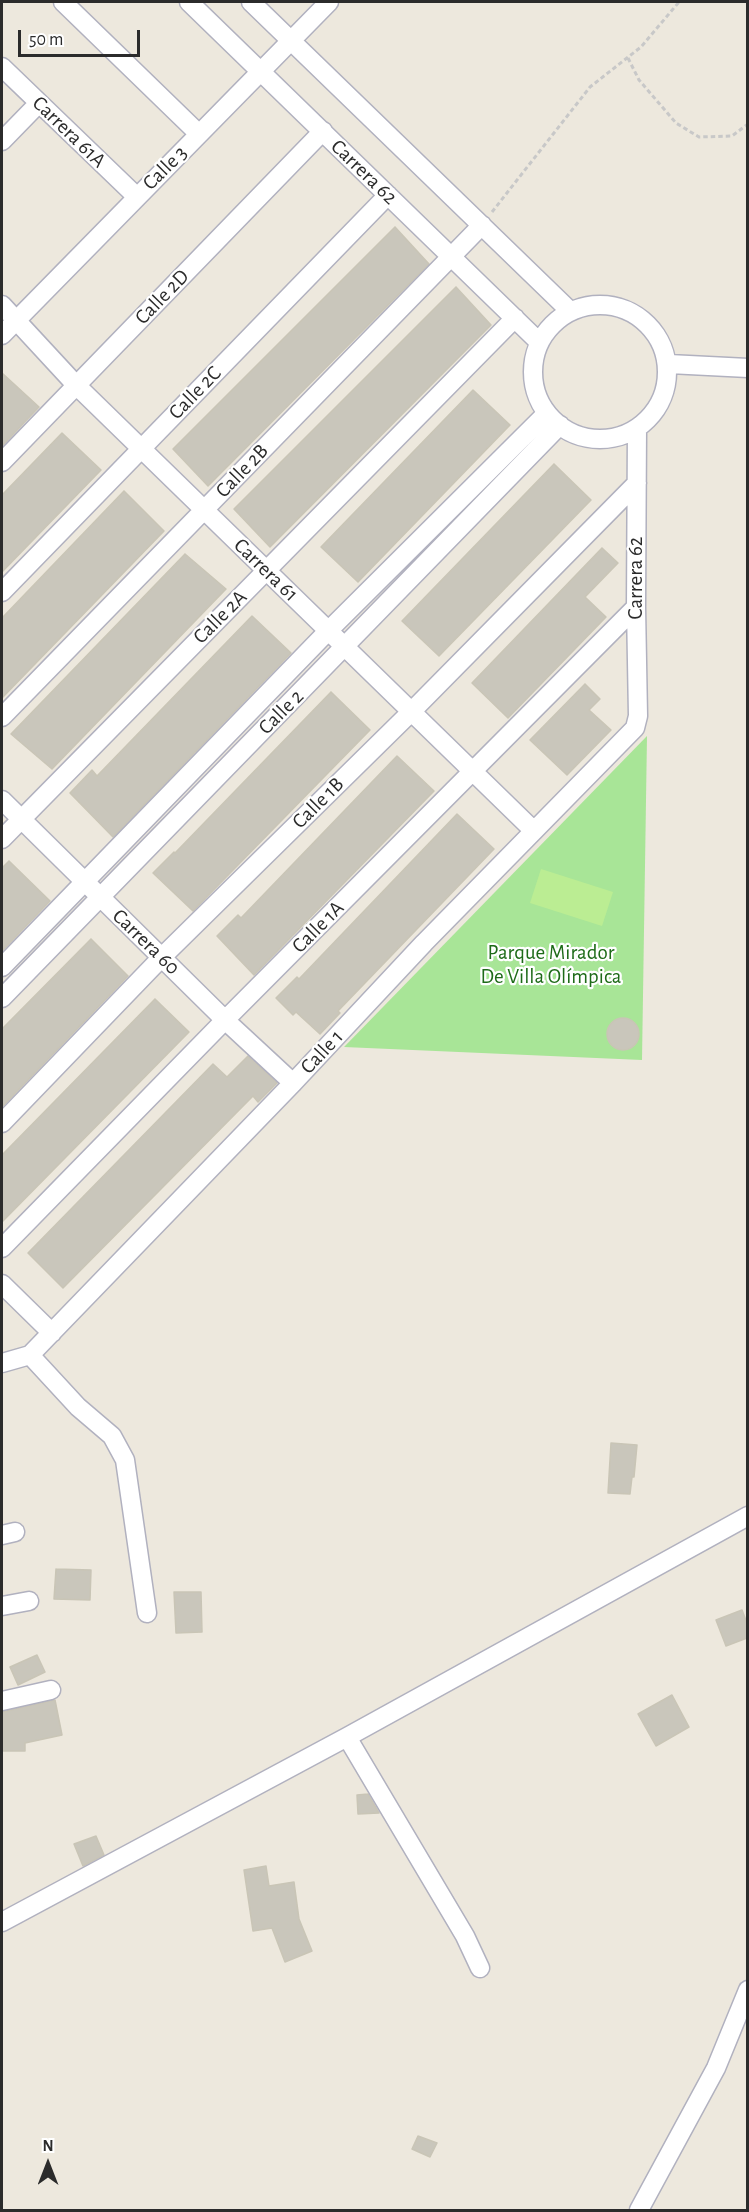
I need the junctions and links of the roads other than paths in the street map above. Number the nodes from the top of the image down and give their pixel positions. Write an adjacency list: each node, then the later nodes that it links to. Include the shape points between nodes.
1 (63, 2): 10 (street)
2 (189, 2): 7 (street, Carrera 62)
3 (251, 2): 5 (street, Carrera 62)
4 (329, 2): 5 (street, Calle 3)
5 (292, 40): 7 (street, Calle 3); 14 (street, Carrera 62)
6 (2, 67): 8 (street, Carrera 61A)
7 (261, 71): 9 (street, Carrera 62); 10 (street, Calle 3)
8 (39, 103): 11 (street); 13 (street, Carrera 61A)
9 (323, 131): 12 (street, Carrera 62); 24 (street, Calle 2D)
10 (200, 134): 13 (street, Calle 3)
11 (2, 141)
12 (388, 195): 15 (street, Carrera 62); 27 (street, Calle 2C)
13 (137, 197): 19 (street, Calle 3)
14 (482, 225): 15 (street, Calle 2B); 17 (street, Carrera 62)
15 (451, 256): 18 (street, Carrera 62); 30 (street, Calle 2B)
16 (2, 305): 19 (street, Carrera 61)
17 (570, 310): 21 (street); 22 (street, via 612,305 634,313 651,328)
18 (515, 318): 21 (street, Carrera 62); 31 (street, Calle 2A)
19 (16, 319): 20 (street, Calle 3); 24 (street, Carrera 61)
20 (2, 335)
21 (539, 342): 25 (street, via 533,378 538,397)
22 (669, 364): 23 (street); 26 (street, via 665,392 654,412)
23 (747, 368)
24 (76, 386): 27 (street, Carrera 61); 28 (street, Calle 2D)
25 (554, 419): 26 (street, via 578,435 598,439); 34 (street, Calle 2); 35 (street, Calle 2)
26 (637, 428): 29 (street, Carrera 62)
27 (141, 449): 30 (street, Carrera 61); 32 (street, Calle 2C)
28 (2, 462)
29 (637, 483): 33 (street, Carrera 62); 36 (street, Calle 1B)
30 (204, 510): 31 (street, Carrera 61); 37 (street, Calle 2B)
31 (266, 570): 34 (street, Carrera 61); 41 (street, Calle 2A)
32 (2, 592)
33 (636, 607): 38 (street, Carrera 62); 39 (street, Calle 1A)
34 (328, 631): 35 (street, Carrera 61); 44 (street, Calle 2)
35 (345, 648): 36 (street, Carrera 61); 45 (street, Calle 2)
36 (411, 712): 39 (street, Carrera 61); 46 (street, Calle 1B)
37 (2, 717)
38 (636, 728): 42 (street, Calle 1)
39 (473, 772): 42 (street, Carrera 61); 49 (street, Calle 1A)
40 (2, 800): 41 (street, Carrera 60)
41 (21, 819): 43 (street, Calle 2A); 44 (street, Carrera 60)
42 (534, 831): 50 (street, Calle 1)
43 (2, 839)
44 (84, 881): 45 (street, Carrera 60); 47 (street, Calle 2)
45 (100, 896): 46 (street, Carrera 60); 48 (street, Calle 2)
46 (162, 957): 49 (street, Carrera 60); 51 (street, Calle 1B)
47 (2, 967)
48 (2, 998)
49 (225, 1020): 50 (street, Carrera 60); 52 (street, Calle 1A)
50 (293, 1083): 54 (street, Calle 1)
51 (2, 1123)
52 (2, 1248)
53 (2, 1284): 54 (street)
54 (52, 1333): 55 (street, Calle 1)
55 (30, 1355): 56 (street); 60 (street, via 78,1407 112,1436 125,1460)
56 (2, 1362)
57 (747, 1516): 63 (street)
58 (29, 1601): 59 (street)
59 (2, 1606)
60 (147, 1613)
61 (51, 1690): 62 (street)
62 (2, 1701)
63 (347, 1737): 64 (street); 65 (street)
64 (2, 1922)
65 (480, 1968)
66 (747, 1990): 67 (street, via 716,2067)
67 (639, 2211)

